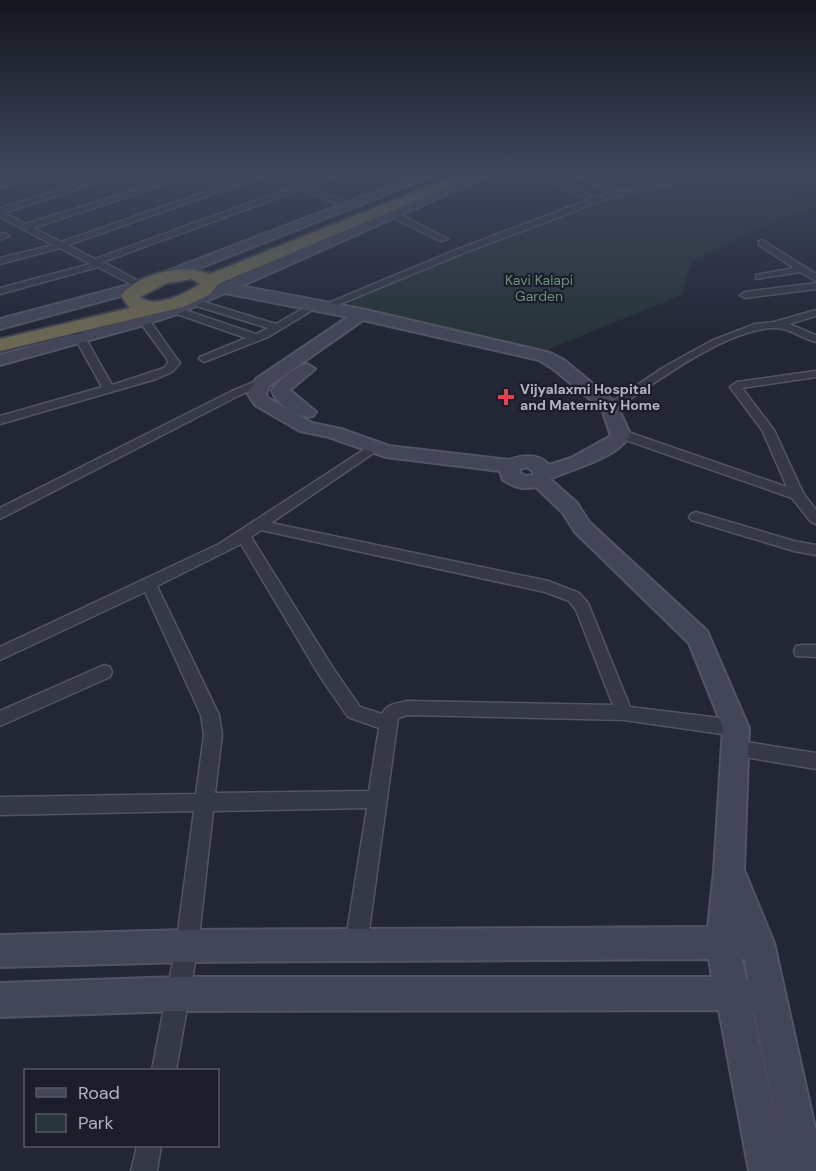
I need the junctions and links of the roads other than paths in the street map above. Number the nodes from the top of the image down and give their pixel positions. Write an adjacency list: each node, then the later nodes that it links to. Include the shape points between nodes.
1 (29, 229): 14 (street)
2 (107, 229): 14 (street)
3 (189, 229): 16 (street)
4 (300, 229): 24 (street)
5 (314, 229): 20 (street, via 226,264)
6 (326, 229): 20 (street, via 231,267)
7 (327, 229): 20 (highway)
8 (342, 229): 20 (highway)
9 (358, 229): 20 (street)
10 (424, 229): 12 (street)
11 (522, 229): 25 (street)
12 (444, 238)
13 (762, 243): 17 (street)
14 (60, 245): 15 (street); 16 (street)
15 (0, 261)
16 (97, 263): 22 (street); 24 (street)
17 (801, 269): 18 (street); 19 (street)
18 (759, 277)
19 (816, 278)
20 (207, 285): 24 (highway); 24 (highway, via 177,275); 25 (street); 26 (street); 27 (street); 33 (street)
21 (816, 286): 23 (street)
22 (0, 291)
23 (745, 295)
24 (141, 302): 26 (street); 30 (highway); 42 (street, via 174,363 161,374)
25 (324, 307): 29 (street)
26 (175, 310): 35 (street)
27 (306, 310): 29 (street); 33 (street)
28 (816, 313): 32 (street)
29 (368, 320): 41 (street); 43 (street, via 558,364); 45 (street, via 281,390 282,395)
30 (70, 323): 31 (street); 34 (highway); 37 (highway); 39 (street); 42 (street)
31 (0, 324)
32 (775, 325): 36 (street); 43 (street, via 755,327 696,352)
33 (278, 328): 35 (street)
34 (0, 335)
35 (256, 338): 38 (street)
36 (815, 340)
37 (0, 345)
38 (204, 359)
39 (0, 360)
40 (816, 374): 49 (street, via 736,387 768,430)
41 (266, 380): 45 (street, via 258,388 261,401 306,427); 50 (street)
42 (109, 389): 44 (street)
43 (610, 407): 46 (street)
44 (0, 420)
45 (334, 433): 47 (street)
46 (621, 434): 48 (street, via 619,439 578,462); 49 (street)
47 (374, 447): 48 (street, via 415,456 510,466 510,476 519,482); 53 (street)
48 (538, 476): 62 (street, via 553,511 582,527 699,638)
49 (797, 495): 52 (street)
50 (0, 514)
51 (696, 517): 55 (street)
52 (816, 519)
53 (260, 525): 54 (street); 59 (street, via 548,587 574,597 583,607)
54 (243, 536): 56 (street); 61 (street, via 354,712)
55 (816, 550)
56 (149, 584): 57 (street); 65 (street, via 210,715 213,735)
57 (0, 654)
58 (104, 672): 60 (street)
59 (624, 712): 61 (street, via 408,708 390,714); 62 (street)
60 (0, 719)
61 (388, 723): 64 (street)
62 (734, 738): 63 (street); 67 (street)
63 (816, 761)
64 (377, 799): 65 (street); 70 (street)
65 (205, 802): 66 (street); 71 (street)
66 (0, 806)
67 (729, 871): 68 (street); 69 (street)
68 (722, 943): 69 (street); 70 (street); 74 (street)
69 (758, 943): 75 (street)
70 (356, 945): 71 (street)
71 (187, 946): 72 (street); 73 (street)
72 (0, 951)
73 (180, 994): 74 (street); 76 (street); 77 (street)
74 (732, 994): 75 (street); 80 (street)
75 (768, 997): 81 (street)
76 (0, 1000)
77 (164, 1069)
78 (149, 1147): 79 (street)
79 (144, 1171)
80 (768, 1171)
81 (806, 1171)

